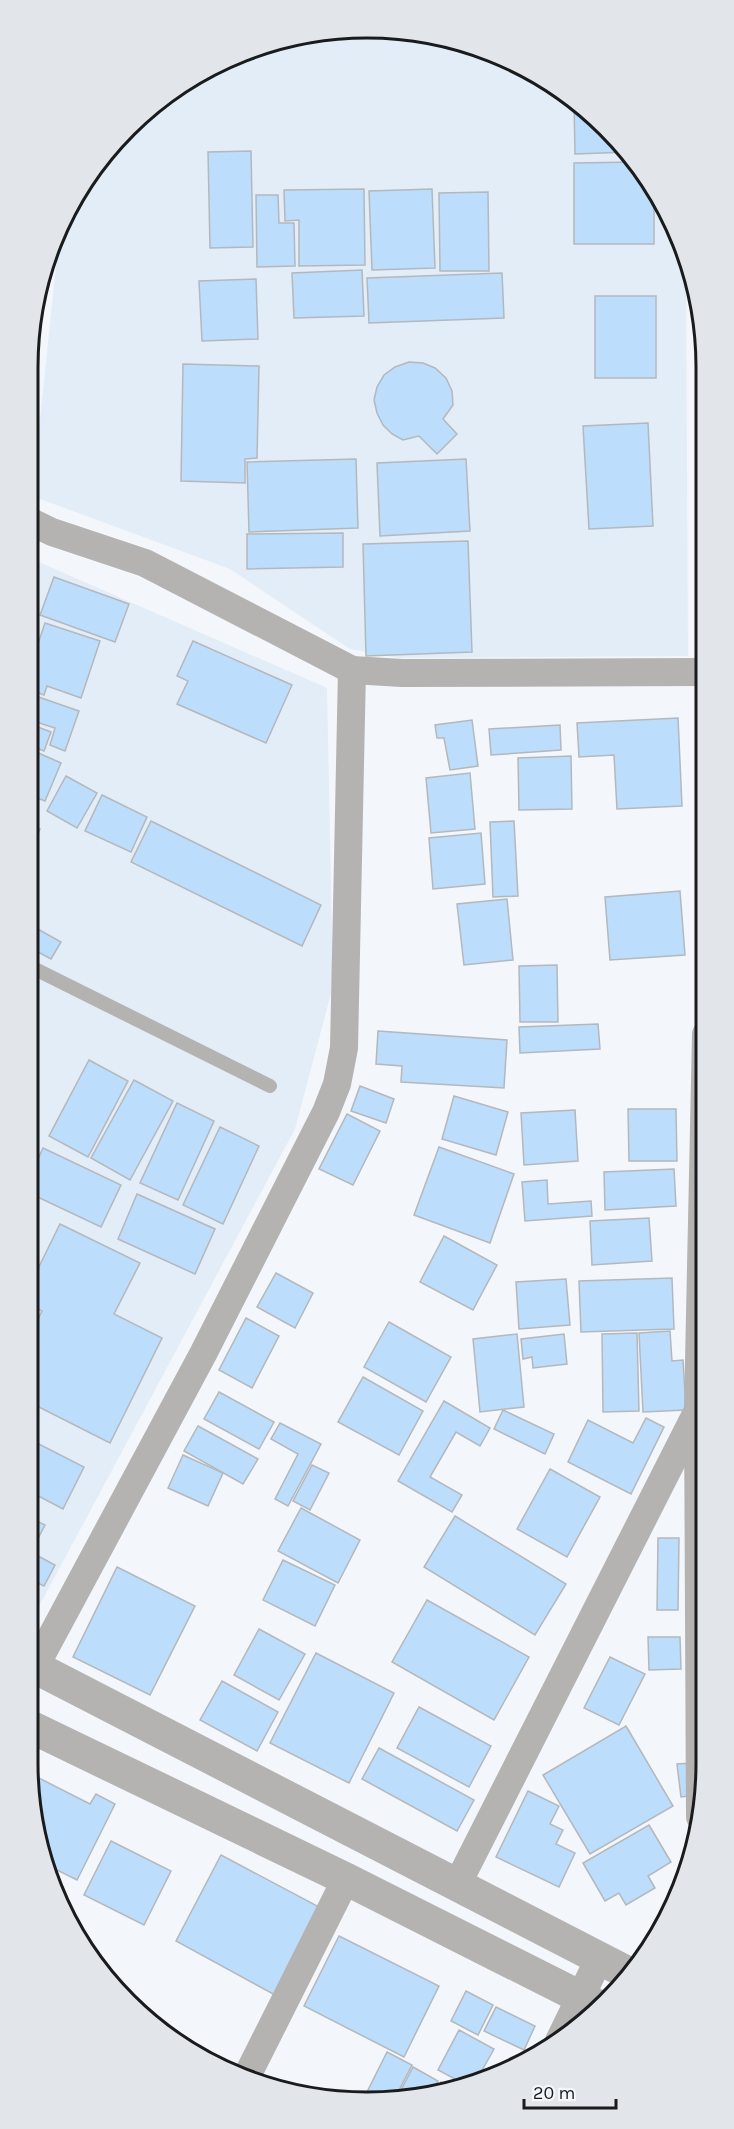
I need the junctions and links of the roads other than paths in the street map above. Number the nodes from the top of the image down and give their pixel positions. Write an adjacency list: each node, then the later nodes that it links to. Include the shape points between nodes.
1 (38, 526): 2 (street, via 145,563)
2 (352, 670): 3 (street); 7 (street, via 344,1047 337,1084 203,1353)
3 (696, 672)
4 (38, 970): 5 (lane)
5 (270, 1086)
6 (696, 1413): 11 (street)
7 (38, 1652)
8 (38, 1669): 11 (street)
9 (38, 1730): 10 (street)
10 (346, 1879): 13 (street); 17 (street)
11 (457, 1886): 12 (street)
12 (518, 1918): 13 (street); 14 (street)
13 (500, 1956): 16 (street)
14 (599, 1959): 15 (street); 16 (street)
15 (622, 1970)
16 (588, 2002)
17 (250, 2070)

